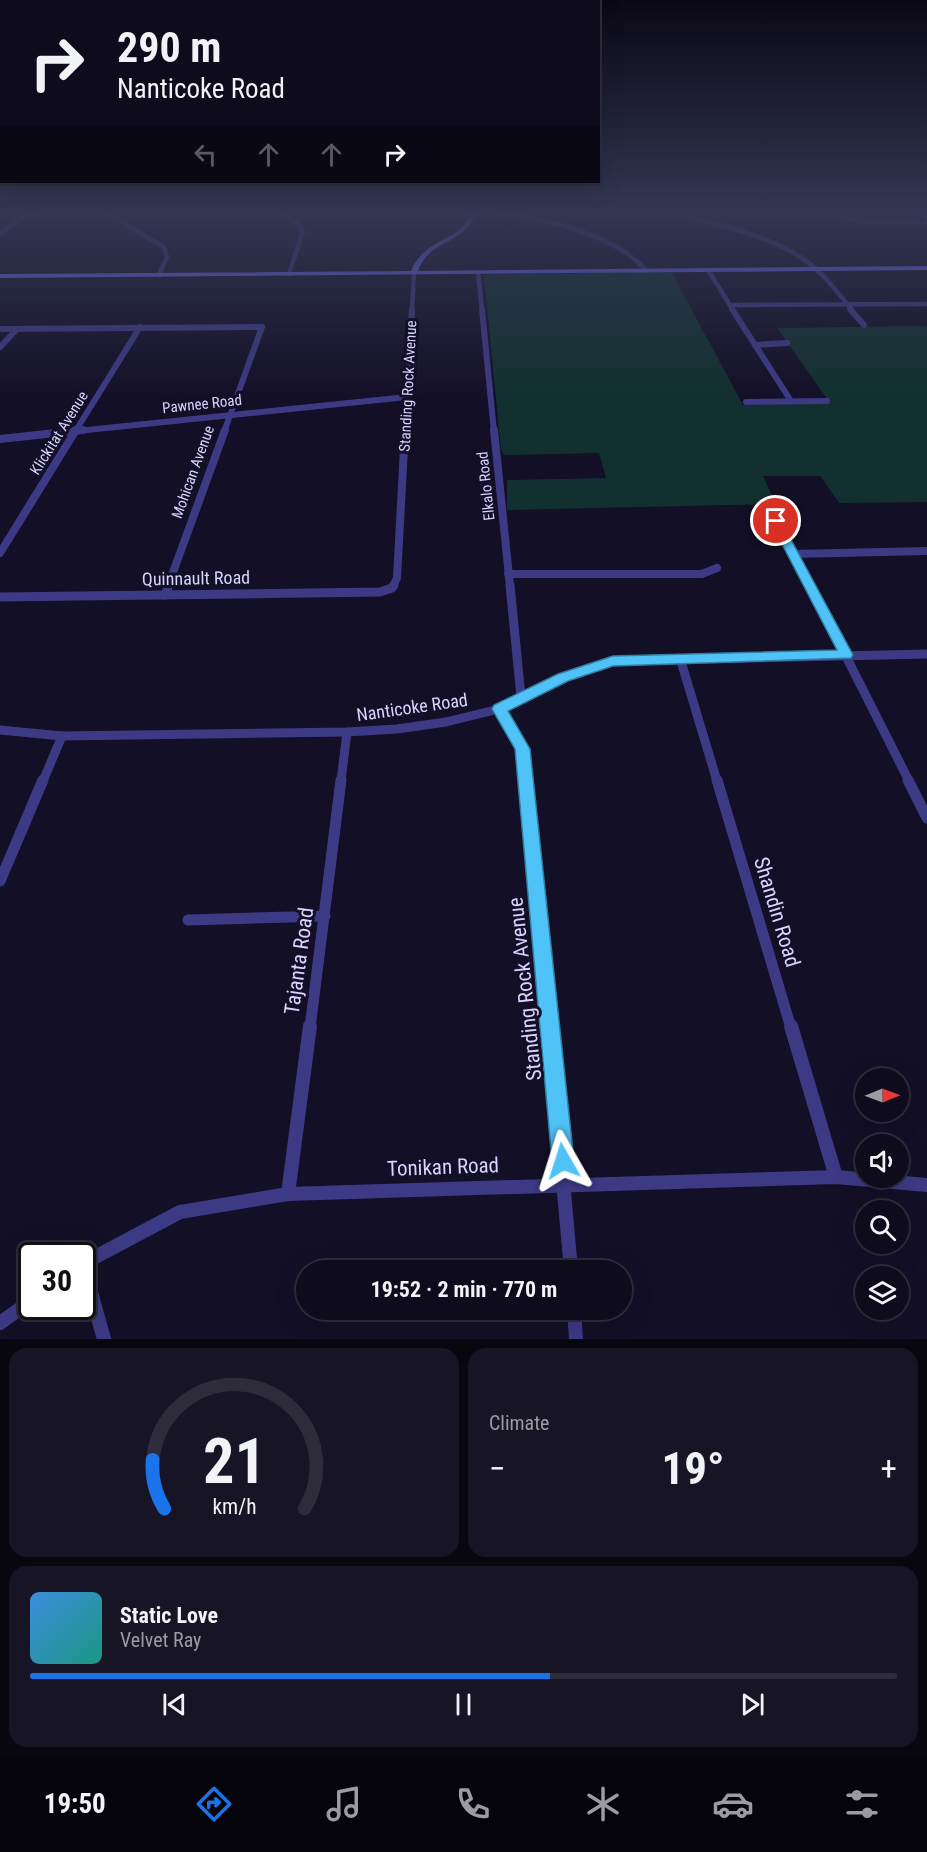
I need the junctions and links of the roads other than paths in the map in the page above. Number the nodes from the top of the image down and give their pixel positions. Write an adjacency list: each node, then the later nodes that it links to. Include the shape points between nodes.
1 (82, 275): 6 (main road)
2 (414, 275): 17 (street, Standing Rock Avenue)
3 (478, 275): 29 (street, Elkalo Road)
4 (711, 275): 8 (street)
5 (820, 275): 9 (street)
6 (0, 276)
7 (927, 304): 9 (street)
8 (730, 305): 9 (street); 15 (street)
9 (846, 305): 10 (street)
10 (864, 326)
11 (140, 327): 13 (street); 21 (street, Mohican Avenue, via 262,327); 22 (street, Klickitat Avenue)
12 (0, 329): 13 (street)
13 (17, 329): 16 (street)
14 (787, 343): 15 (street)
15 (755, 345): 18 (street)
16 (0, 348)
17 (407, 397): 21 (street, Pawnee Road); 30 (street, Standing Rock Avenue, via 397,578)
18 (791, 401): 19 (street); 20 (street)
19 (827, 401)
20 (746, 402)
21 (230, 415): 22 (street, Pawnee Road); 31 (street, Mohican Avenue)
22 (77, 430): 23 (street, Pawnee Road); 26 (street, Klickitat Avenue)
23 (0, 438)
24 (768, 504): 27 (street)
25 (927, 551): 27 (street)
26 (0, 553)
27 (792, 554): 34 (street)
28 (717, 568): 29 (street, via 702,574)
29 (508, 574): 36 (street, Elkalo Road)
30 (392, 588): 31 (street, Quinnault Road, via 380,592)
31 (165, 595): 32 (street, Quinnault Road)
32 (0, 597)
33 (927, 654): 34 (street, Nanticoke Road)
34 (846, 655): 35 (street, Nanticoke Road); 41 (street)
35 (680, 658): 36 (street, Nanticoke Road, via 613,661); 45 (street, Shandin Road)
36 (521, 697): 37 (street, Nanticoke Road)
37 (499, 709): 39 (street, Nanticoke Road, via 446,722); 46 (street, Standing Rock Avenue, via 522,749)
38 (0, 730): 40 (street, Nanticoke Road)
39 (347, 732): 40 (street, Nanticoke Road); 43 (street, Tajanta Road)
40 (62, 736): 42 (street)
41 (927, 818)
42 (0, 881)
43 (325, 916): 44 (street); 48 (street, Tajanta Road)
44 (188, 920)
45 (836, 1177): 46 (street, Tonikan Road); 47 (street, Tonikan Road)
46 (565, 1184): 48 (street, Tonikan Road); 50 (street, Standing Rock Avenue)
47 (927, 1185)
48 (288, 1194): 49 (street, Tonikan Road, via 180,1212)
49 (96, 1257)
50 (570, 1260)
51 (18, 1310): 54 (street)
52 (96, 1310): 55 (street)
53 (575, 1320): 56 (street)
54 (0, 1323)
55 (104, 1339)
56 (576, 1339)

